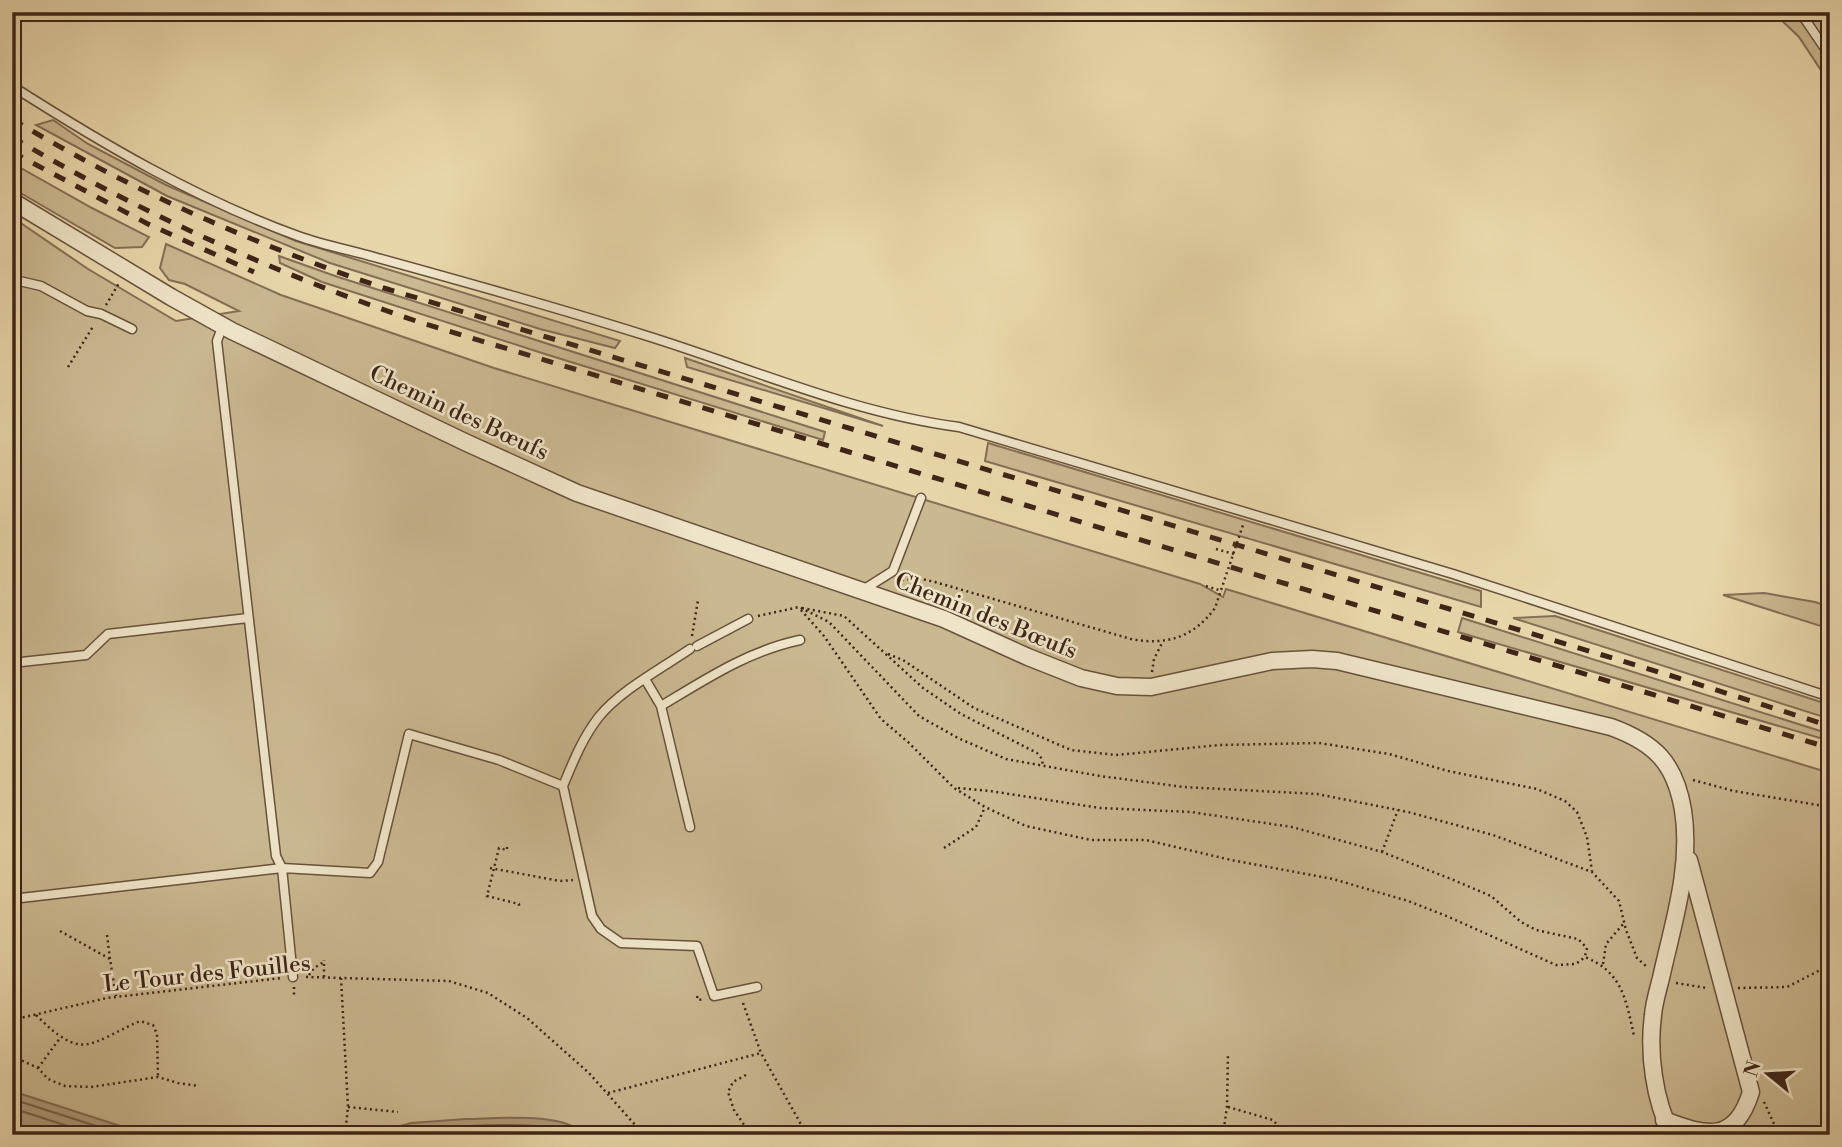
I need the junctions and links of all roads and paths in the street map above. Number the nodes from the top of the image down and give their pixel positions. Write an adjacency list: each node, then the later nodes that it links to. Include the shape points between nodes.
1 (1800, 12): 2 (lane)
2 (1830, 56)
3 (12, 86): 26 (lane, via 153,170 300,237 644,335 809,390 923,422 959,426 1365,547)
4 (12, 201): 6 (street, Chemin des Bœufs)
5 (12, 277): 7 (lane)
6 (222, 325): 14 (street, Chemin des Bœufs, via 577,493); 17 (lane, via 218,341)
7 (132, 330)
8 (921, 498): 14 (lane, via 893,571)
9 (1241, 532): 11 (path)
10 (1216, 549): 11 (path)
11 (1234, 554): 13 (path)
12 (1206, 586): 13 (path)
13 (1222, 591): 20 (path, via 1206,618)
14 (868, 594): 20 (path, via 895,582 922,579 1131,639); 25 (street, Chemin des Bœufs, via 944,619 1081,678)
15 (698, 600): 21 (path)
16 (799, 607): 18 (path); 22 (path, via 844,616); 28 (path, via 829,622 919,716 1006,759); 31 (path, via 881,719)
17 (247, 618): 23 (lane, via 108,634 86,655); 40 (lane, via 276,856)
18 (748, 619): 21 (lane)
19 (800, 640): 27 (lane, via 738,659)
20 (1162, 643): 25 (path, via 1154,659)
21 (693, 648): 24 (lane)
22 (888, 654): 28 (path, via 923,688 1037,753); 42 (path, via 974,708 1079,751 1116,755 1220,745 1320,743 1390,754 1537,789 1565,801 1577,812 1587,837)
23 (12, 663)
24 (645, 679): 27 (lane); 30 (lane, via 600,716 581,744)
25 (1151, 687): 29 (street, Chemin des Bœufs, via 1272,661 1337,661 1611,727 1648,744)
26 (1830, 697)
27 (661, 706): 35 (lane)
28 (1043, 767): 34 (path, via 1184,787 1317,793)
29 (1673, 774): 33 (path, via 1734,792); 38 (street, Chemin des Bœufs)
30 (564, 786): 40 (lane, via 499,760 410,734 378,862 370,873); 43 (lane)
31 (954, 788): 32 (path); 39 (path, via 1100,808 1234,818 1292,827)
32 (985, 807): 37 (path, via 976,827); 49 (path, via 1026,826 1091,840 1146,840 1333,878 1408,901 1556,965 1576,964)
33 (1830, 807)
34 (1398, 810): 39 (path); 42 (path, via 1493,835)
35 (690, 827)
36 (508, 847): 41 (path, via 499,848)
37 (944, 848)
38 (1687, 851): 58 (street, Chemin des Bœufs); 61 (street)
39 (1382, 852): 49 (path, via 1491,896 1536,930 1578,939 1587,947)
40 (282, 868): 44 (lane); 54 (lane)
41 (492, 869): 43 (path, via 560,881); 45 (path, via 487,896)
42 (1592, 872): 46 (path, via 1619,901)
43 (584, 880): 60 (lane, via 592,916 621,943 697,946 714,996)
44 (12, 899)
45 (519, 906)
46 (1624, 923): 51 (path, via 1606,944); 58 (path, via 1637,958)
47 (60, 931): 50 (path)
48 (107, 934): 50 (path)
49 (1585, 957): 51 (path)
50 (110, 959): 62 (path)
51 (1603, 964): 68 (path, via 1619,984)
52 (1830, 965): 61 (path, via 1787,987)
53 (206, 968): 59 (path)
54 (293, 977): 55 (path, Le Tour des Fouilles); 59 (path, Le Tour des Fouilles)
55 (308, 977): 56 (path, Le Tour des Fouilles); 56 (path, via 324,961)
56 (324, 977): 57 (path, Le Tour des Fouilles)
57 (341, 978): 77 (path, Le Tour des Fouilles, via 449,981 488,993 527,1018); 79 (path)
58 (1660, 980): 61 (path); 82 (street, Chemin des Bœufs, via 1652,1047)
59 (208, 985): 62 (path, Le Tour des Fouilles)
60 (757, 987)
61 (1724, 988): 76 (street)
62 (116, 997): 65 (path, Le Tour des Fouilles)
63 (740, 997): 69 (path)
64 (12, 1009): 66 (path)
65 (36, 1015): 66 (path, Le Tour des Fouilles); 67 (path)
66 (13, 1020)
67 (60, 1038): 72 (path); 74 (path, via 85,1045 101,1042 140,1021 153,1025)
68 (1635, 1046)
69 (761, 1053): 77 (path); 85 (path)
70 (1228, 1053): 78 (path)
71 (12, 1056): 72 (path)
72 (38, 1068): 74 (path, via 48,1079 65,1086)
73 (746, 1075): 84 (path, via 733,1082 728,1092)
74 (158, 1077): 75 (path)
75 (199, 1086)
76 (1751, 1092): 82 (street, via 1746,1109 1722,1130 1704,1134); 88 (path, via 1761,1096)
77 (608, 1093): 83 (path, Le Tour des Fouilles)
78 (1227, 1106): 86 (path); 87 (path, via 1273,1120)
79 (348, 1107): 80 (path); 81 (path)
80 (398, 1112)
81 (346, 1125)
82 (1668, 1127)
83 (644, 1135)
84 (751, 1135)
85 (807, 1135)
86 (1223, 1135)
87 (1286, 1135)
88 (1779, 1135)

